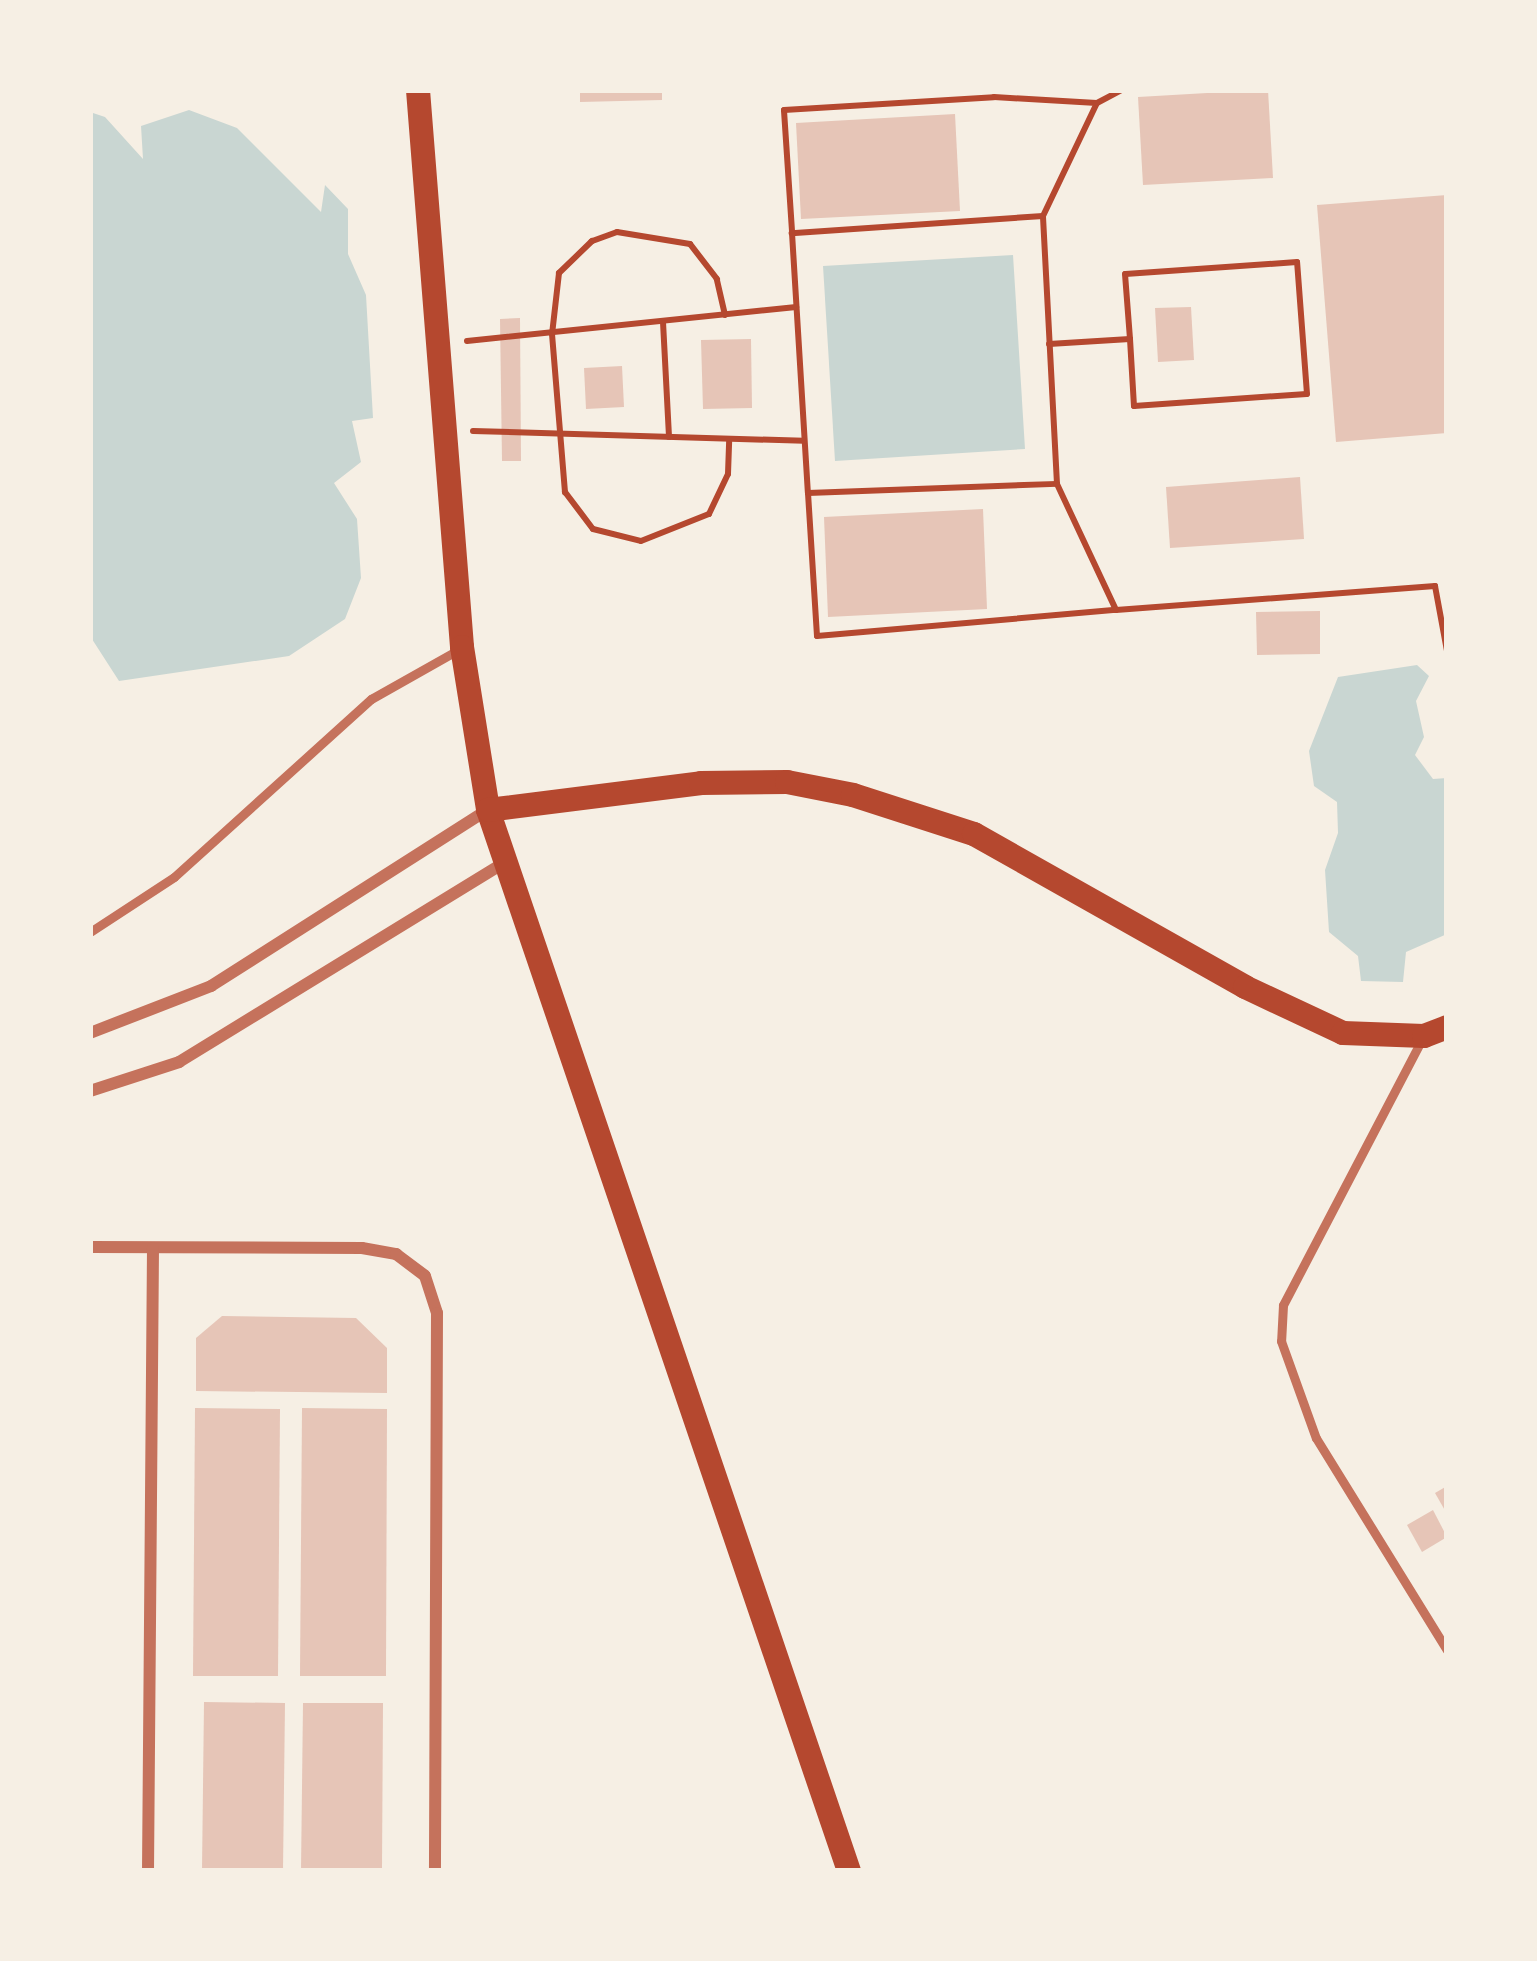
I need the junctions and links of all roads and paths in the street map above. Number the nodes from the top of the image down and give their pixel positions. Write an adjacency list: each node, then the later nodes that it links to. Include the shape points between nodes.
1 (418, 90): 11 (main road)
2 (1121, 90): 3 (path)
3 (1097, 103): 4 (path); 5 (path, via 994,98 784,110)
4 (1043, 216): 5 (path); 12 (path)
5 (792, 233): 6 (path)
6 (796, 307): 7 (path); 17 (path)
7 (725, 315): 8 (path); 9 (path, via 717,279 690,244 617,232 592,241 560,273)
8 (663, 322): 9 (path); 15 (path)
9 (551, 334): 11 (path); 14 (path)
10 (1130, 339): 10 (path, via 1134,406 1306,394 1298,262 1125,274); 12 (path)
11 (439, 343): 13 (main road)
12 (1049, 344): 18 (path)
13 (446, 430): 14 (path); 21 (main road)
14 (557, 433): 15 (path); 16 (path, via 576,513 593,529 641,541 709,514 722,497)
15 (669, 437): 16 (path)
16 (729, 439): 17 (path)
17 (804, 442): 19 (path)
18 (1057, 484): 19 (path); 20 (path)
19 (808, 493): 20 (path, via 818,636)
20 (1116, 610): 22 (path, via 1436,586)
21 (462, 647): 23 (main road); 25 (lane, via 371,699 174,877)
22 (1447, 651)
23 (488, 810): 24 (main road); 26 (main road, via 701,783 787,782 853,794 974,834 1245,987 1343,1033); 27 (street, via 211,986)
24 (505, 862): 28 (street, via 199,1051); 36 (main road)
25 (90, 932)
26 (1435, 1032): 32 (lane, via 1283,1305 1281,1341 1316,1438)
27 (90, 1033)
28 (90, 1091)
29 (90, 1247): 30 (street)
30 (153, 1248): 34 (street); 35 (street, via 362,1248 425,1276 437,1313)
31 (1447, 1616): 32 (lane)
32 (1432, 1625): 33 (lane)
33 (1447, 1649)
34 (148, 1871)
35 (435, 1871)
36 (848, 1871)

